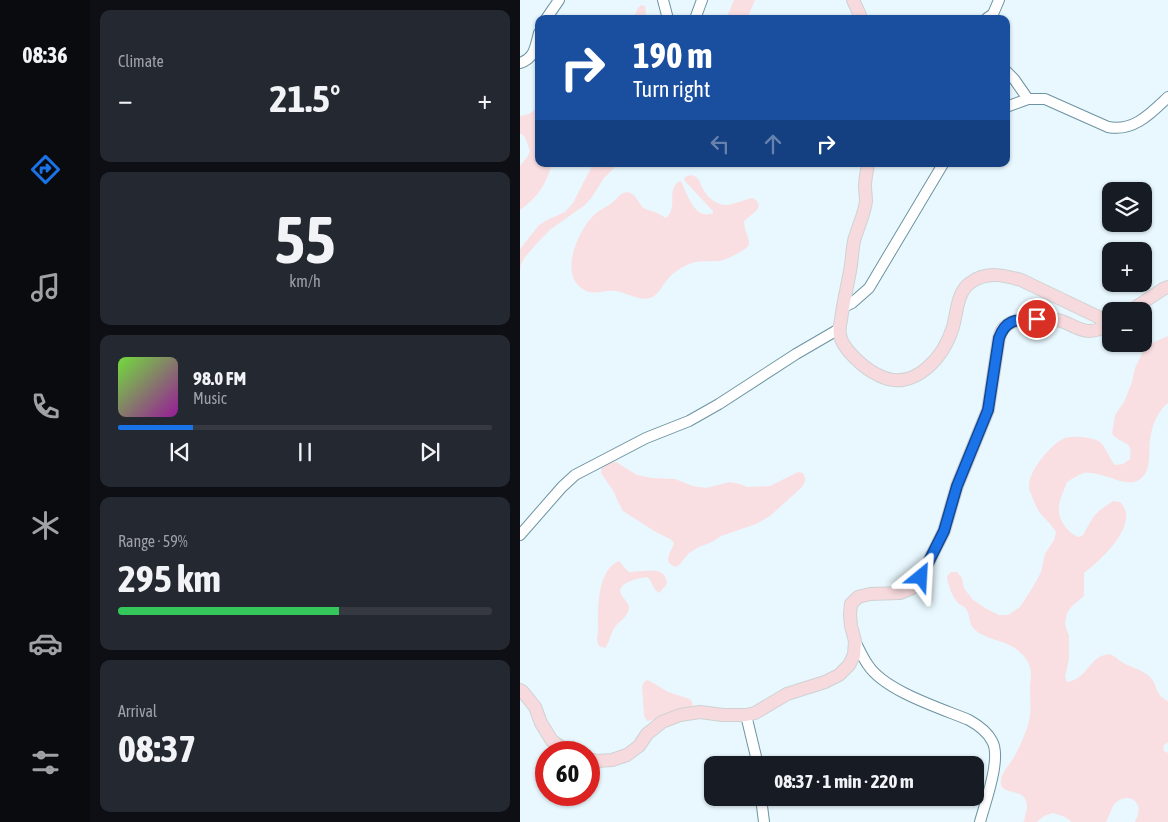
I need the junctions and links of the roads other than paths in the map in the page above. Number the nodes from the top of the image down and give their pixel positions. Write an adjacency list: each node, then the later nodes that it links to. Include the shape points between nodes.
1 (559, 0): 6 (street)
2 (663, 0): 7 (street)
3 (702, 0): 8 (street)
4 (853, 0): 9 (main road)
5 (999, 0): 10 (street)
6 (549, 15)
7 (667, 15)
8 (696, 15)
9 (860, 15)
10 (992, 15)
11 (535, 49): 12 (street, via 530,58)
12 (520, 63)
13 (1010, 75): 15 (street)
14 (1168, 96): 15 (street, via 1144,118 1117,129 1045,100)
15 (1028, 98): 16 (street)
16 (1010, 105)
17 (868, 167): 21 (main road, via 866,202 854,242)
18 (941, 167): 21 (street, via 869,288)
19 (1168, 287): 20 (main road)
20 (1144, 302)
21 (842, 308): 24 (main road)
22 (1102, 319): 24 (main road, via 1021,280 991,274 977,278 962,294 947,342 939,356 911,378 897,380 874,373 858,360 846,348)
23 (1102, 328): 26 (main road, via 1082,330 1052,319 1022,320 1002,328 988,410 957,486 944,531 912,588 900,593 858,597 851,604 850,620)
24 (839, 329): 25 (street, via 689,421 646,438 575,475)
25 (520, 535)
26 (855, 641): 28 (main road, via 854,655 839,675 787,694); 34 (street, via 868,666 880,678 900,692 969,720 993,741 996,752 994,772)
27 (520, 690): 29 (main road, via 535,707)
28 (746, 715): 30 (street); 31 (main road, via 700,712 680,715 662,722 627,755)
29 (552, 741)
30 (756, 756)
31 (600, 761)
32 (763, 806): 33 (street)
33 (764, 822)
34 (980, 822)

